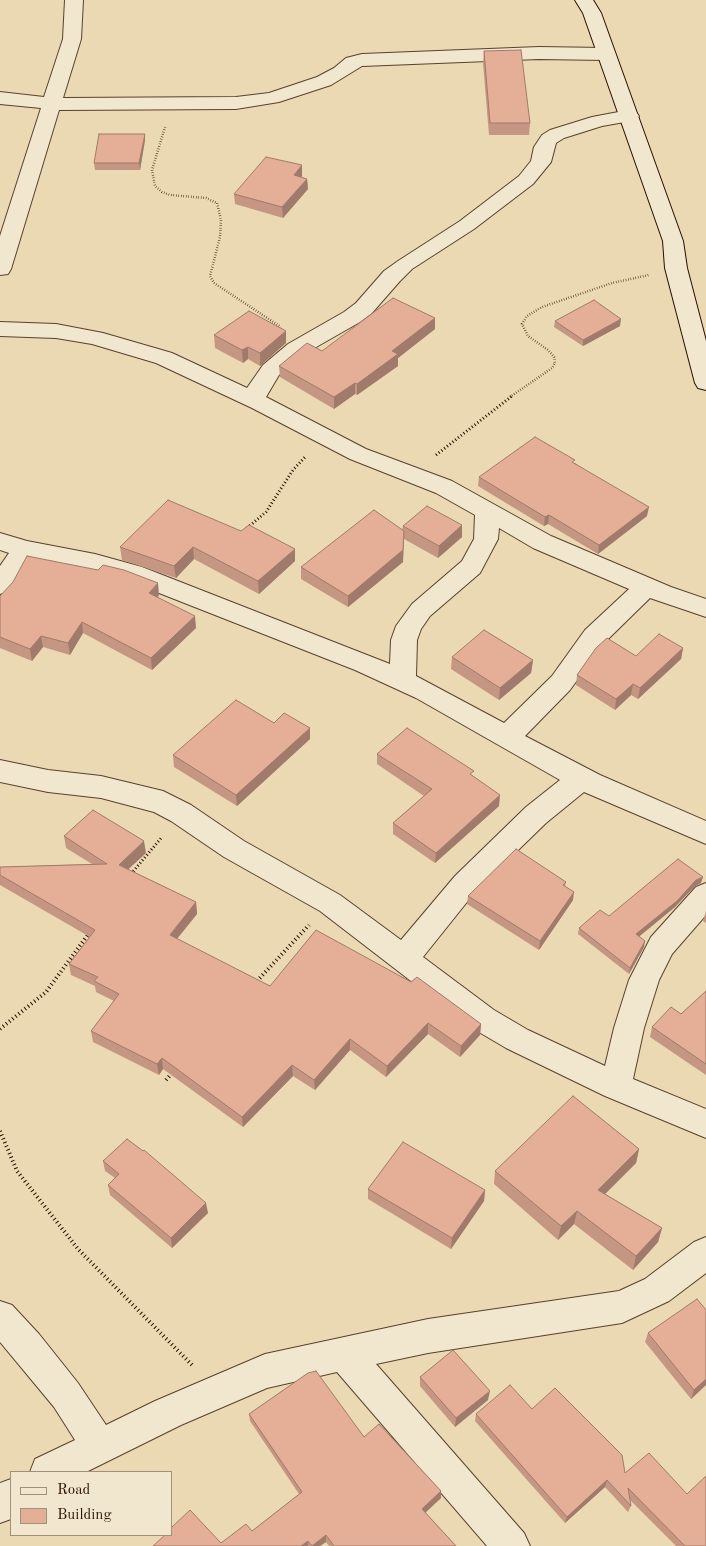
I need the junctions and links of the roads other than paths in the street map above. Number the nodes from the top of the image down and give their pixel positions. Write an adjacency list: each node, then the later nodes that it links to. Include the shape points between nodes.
1 (74, 0): 5 (street, via 72,39)
2 (584, 0): 3 (street, via 592,12)
3 (605, 54): 5 (street, via 539,53 362,60 324,81 272,98 236,103); 6 (street)
4 (0, 98): 5 (street)
5 (53, 104): 7 (street)
6 (630, 116): 9 (street, via 673,241 676,268); 10 (street, via 577,127 549,139 541,162 526,180 467,225 405,265 352,318 303,344 271,370)
7 (0, 268)
8 (0, 329): 10 (street, via 56,331 131,347 164,358)
9 (706, 382)
10 (253, 399): 11 (street, via 322,437 444,487)
11 (487, 512): 14 (street, via 542,542); 16 (street, via 486,539 472,567 421,610 409,626 404,640)
12 (12, 545): 13 (street); 16 (street, via 133,573 364,662)
13 (0, 586)
14 (647, 586): 15 (street); 17 (street, via 600,632 561,683)
15 (706, 608)
16 (403, 681): 17 (street)
17 (506, 738): 19 (street)
18 (0, 772): 22 (street, via 153,799 330,903)
19 (582, 778): 20 (street); 22 (street, via 536,815 465,884)
20 (706, 833)
21 (706, 895): 23 (street, via 661,946 644,980)
22 (403, 958): 23 (street, via 483,1019 517,1039)
23 (616, 1086): 24 (street)
24 (706, 1124)
25 (706, 1253): 27 (street, via 657,1290 622,1307 428,1336)
26 (0, 1317): 28 (street, via 55,1381)
27 (344, 1355): 28 (street, via 265,1371); 30 (street)
28 (99, 1445): 29 (street)
29 (50, 1471)
30 (511, 1546)

